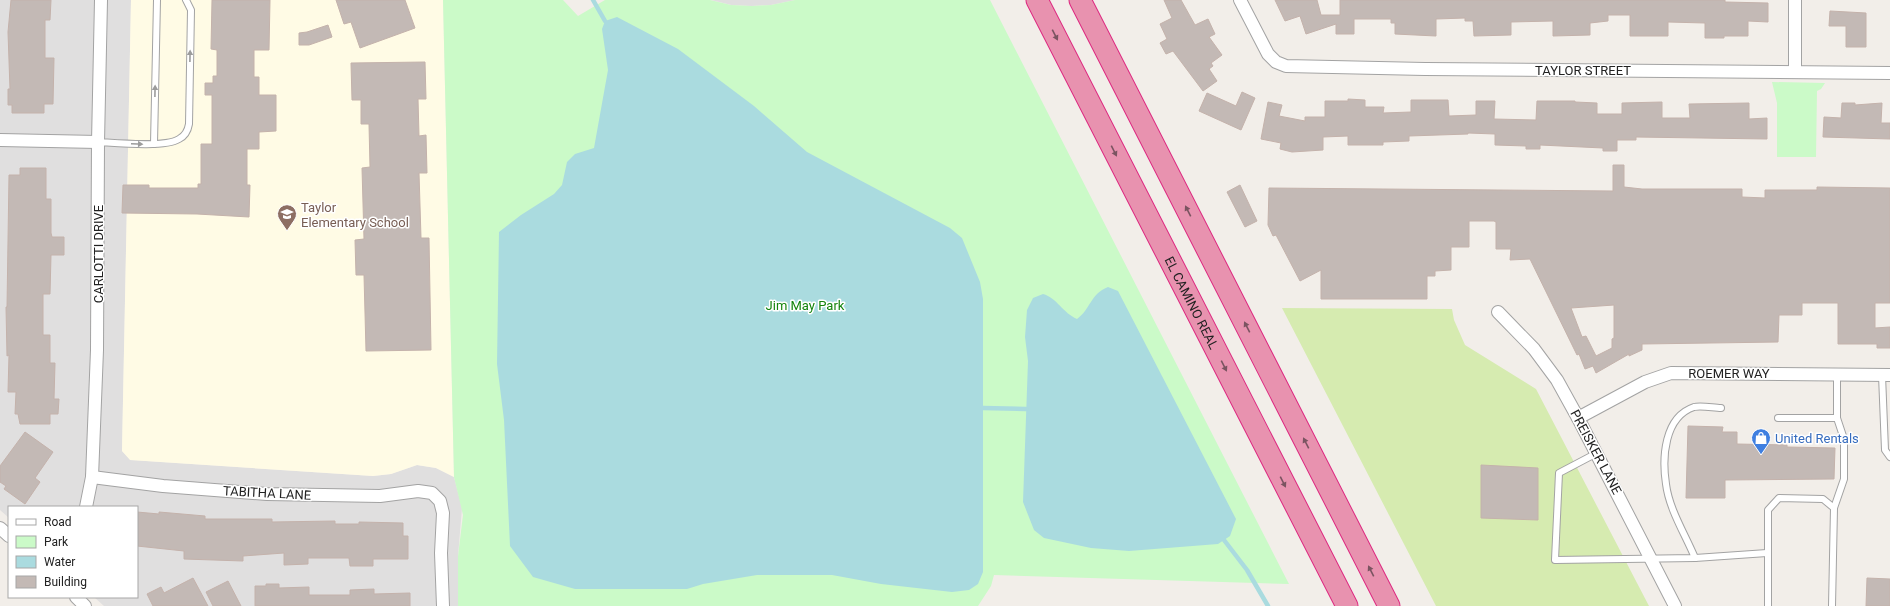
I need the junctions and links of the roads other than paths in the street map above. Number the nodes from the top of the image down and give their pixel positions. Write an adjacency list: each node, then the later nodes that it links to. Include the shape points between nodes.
1 (101, 0): 11 (street, CARLOTTI DRIVE)
2 (157, 0): 12 (lane, one-way to 2)
3 (186, 0): 12 (lane, one-way to 3, via 179,140 187,132 189,124 191,10)
4 (1037, 0): 33 (highway, EL CAMINO REAL, one-way to 33)
5 (1080, 0): 34 (highway, one-way to 5)
6 (1240, 0): 8 (street, TAYLOR STREET, via 1268,54 1276,62 1286,66)
7 (1795, 0): 8 (street)
8 (1795, 71): 9 (street, TAYLOR STREET)
9 (1890, 73)
10 (0, 140): 11 (street)
11 (98, 142): 12 (lane, one-way to 12); 22 (street, CARLOTTI DRIVE, via 97,350)
12 (154, 144)
13 (1498, 312): 17 (street, PREISKER LANE, via 1534,349 1557,380)
14 (1837, 374): 15 (street, ROEMER WAY); 17 (street, ROEMER WAY, via 1672,373 1645,382); 19 (lane)
15 (1886, 375): 21 (lane, via 1885,450)
16 (1721, 408): 28 (lane, via 1694,407 1678,417 1668,432 1666,484 1671,504)
17 (1578, 418): 20 (street, PREISKER LANE)
18 (1778, 418): 19 (lane)
19 (1837, 418): 24 (lane, via 1844,439 1844,479)
20 (1597, 453): 29 (street, PREISKER LANE); 29 (lane, via 1559,473 1555,560)
21 (1890, 456)
22 (92, 477): 23 (street, CARLOTTI DRIVE); 32 (street, TABITHA LANE, via 163,486 267,494 380,496 418,491 432,493 440,501 443,513 440,552)
23 (86, 506)
24 (1834, 508): 27 (lane, via 1823,499 1780,498 1768,510); 37 (lane)
25 (0, 528): 26 (street)
26 (8, 535)
27 (1767, 553): 28 (lane); 36 (lane)
28 (1695, 558): 29 (lane)
29 (1652, 559): 35 (street, PREISKER LANE)
30 (77, 598): 31 (street)
31 (85, 606)
32 (443, 606)
33 (1347, 606)
34 (1389, 606)
35 (1675, 606)
36 (1768, 606)
37 (1832, 606)

